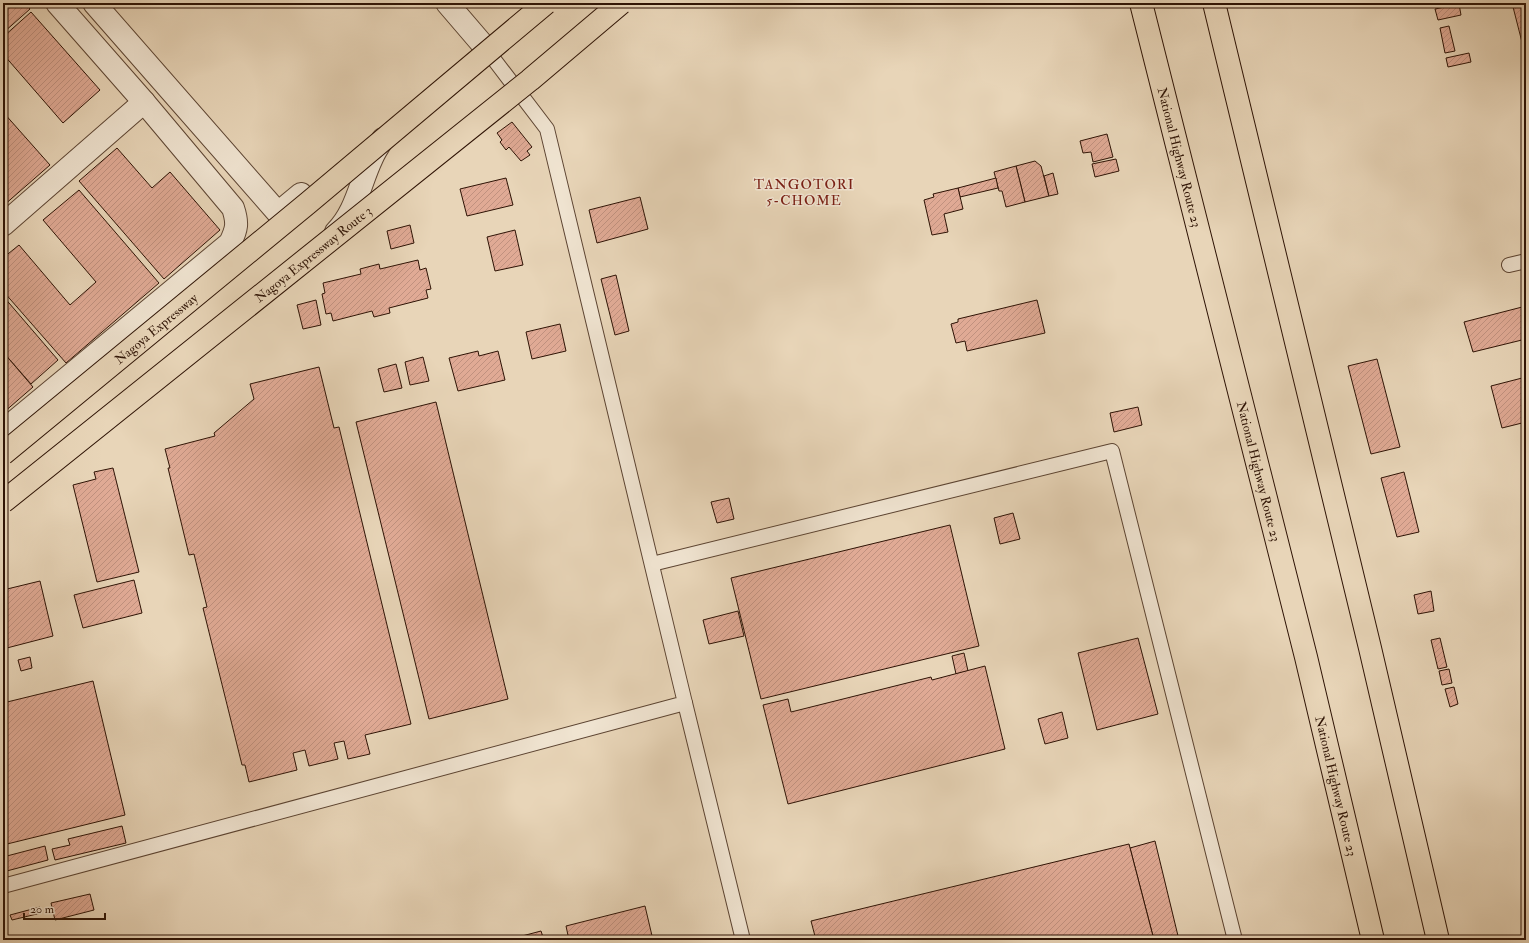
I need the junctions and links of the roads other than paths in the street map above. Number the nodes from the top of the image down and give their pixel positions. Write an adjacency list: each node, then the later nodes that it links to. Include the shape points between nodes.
1 (57, 3): 10 (street)
2 (94, 3): 12 (street)
3 (447, 3): 9 (street)
4 (532, 3): 9 (street)
5 (546, 3): 17 (highway, Nagoya Expressway, bridge)
6 (621, 3): 19 (highway, Nagoya Expressway Route 3, bridge, via 530,80)
7 (1141, 3): 26 (highway, National Highway Route 23, via 1306,657)
8 (1214, 3): 27 (highway)
9 (483, 45): 11 (street); 21 (lane, via 547,129)
10 (144, 102): 13 (street); 16 (street, via 233,208 237,220 235,232 230,243)
11 (413, 102): 12 (street); 20 (street, via 384,136 343,225 328,240)
12 (278, 213): 18 (highway, via 280,227 275,241)
13 (3, 225)
14 (1526, 261): 15 (lane)
15 (1509, 265)
16 (3, 431)
17 (3, 454)
18 (3, 466)
19 (3, 502)
20 (3, 505)
21 (652, 564): 22 (lane); 25 (lane, via 1112,451)
22 (685, 704): 23 (lane); 24 (lane)
23 (3, 886)
24 (743, 940)
25 (1235, 940)
26 (1373, 940)
27 (1438, 940)

